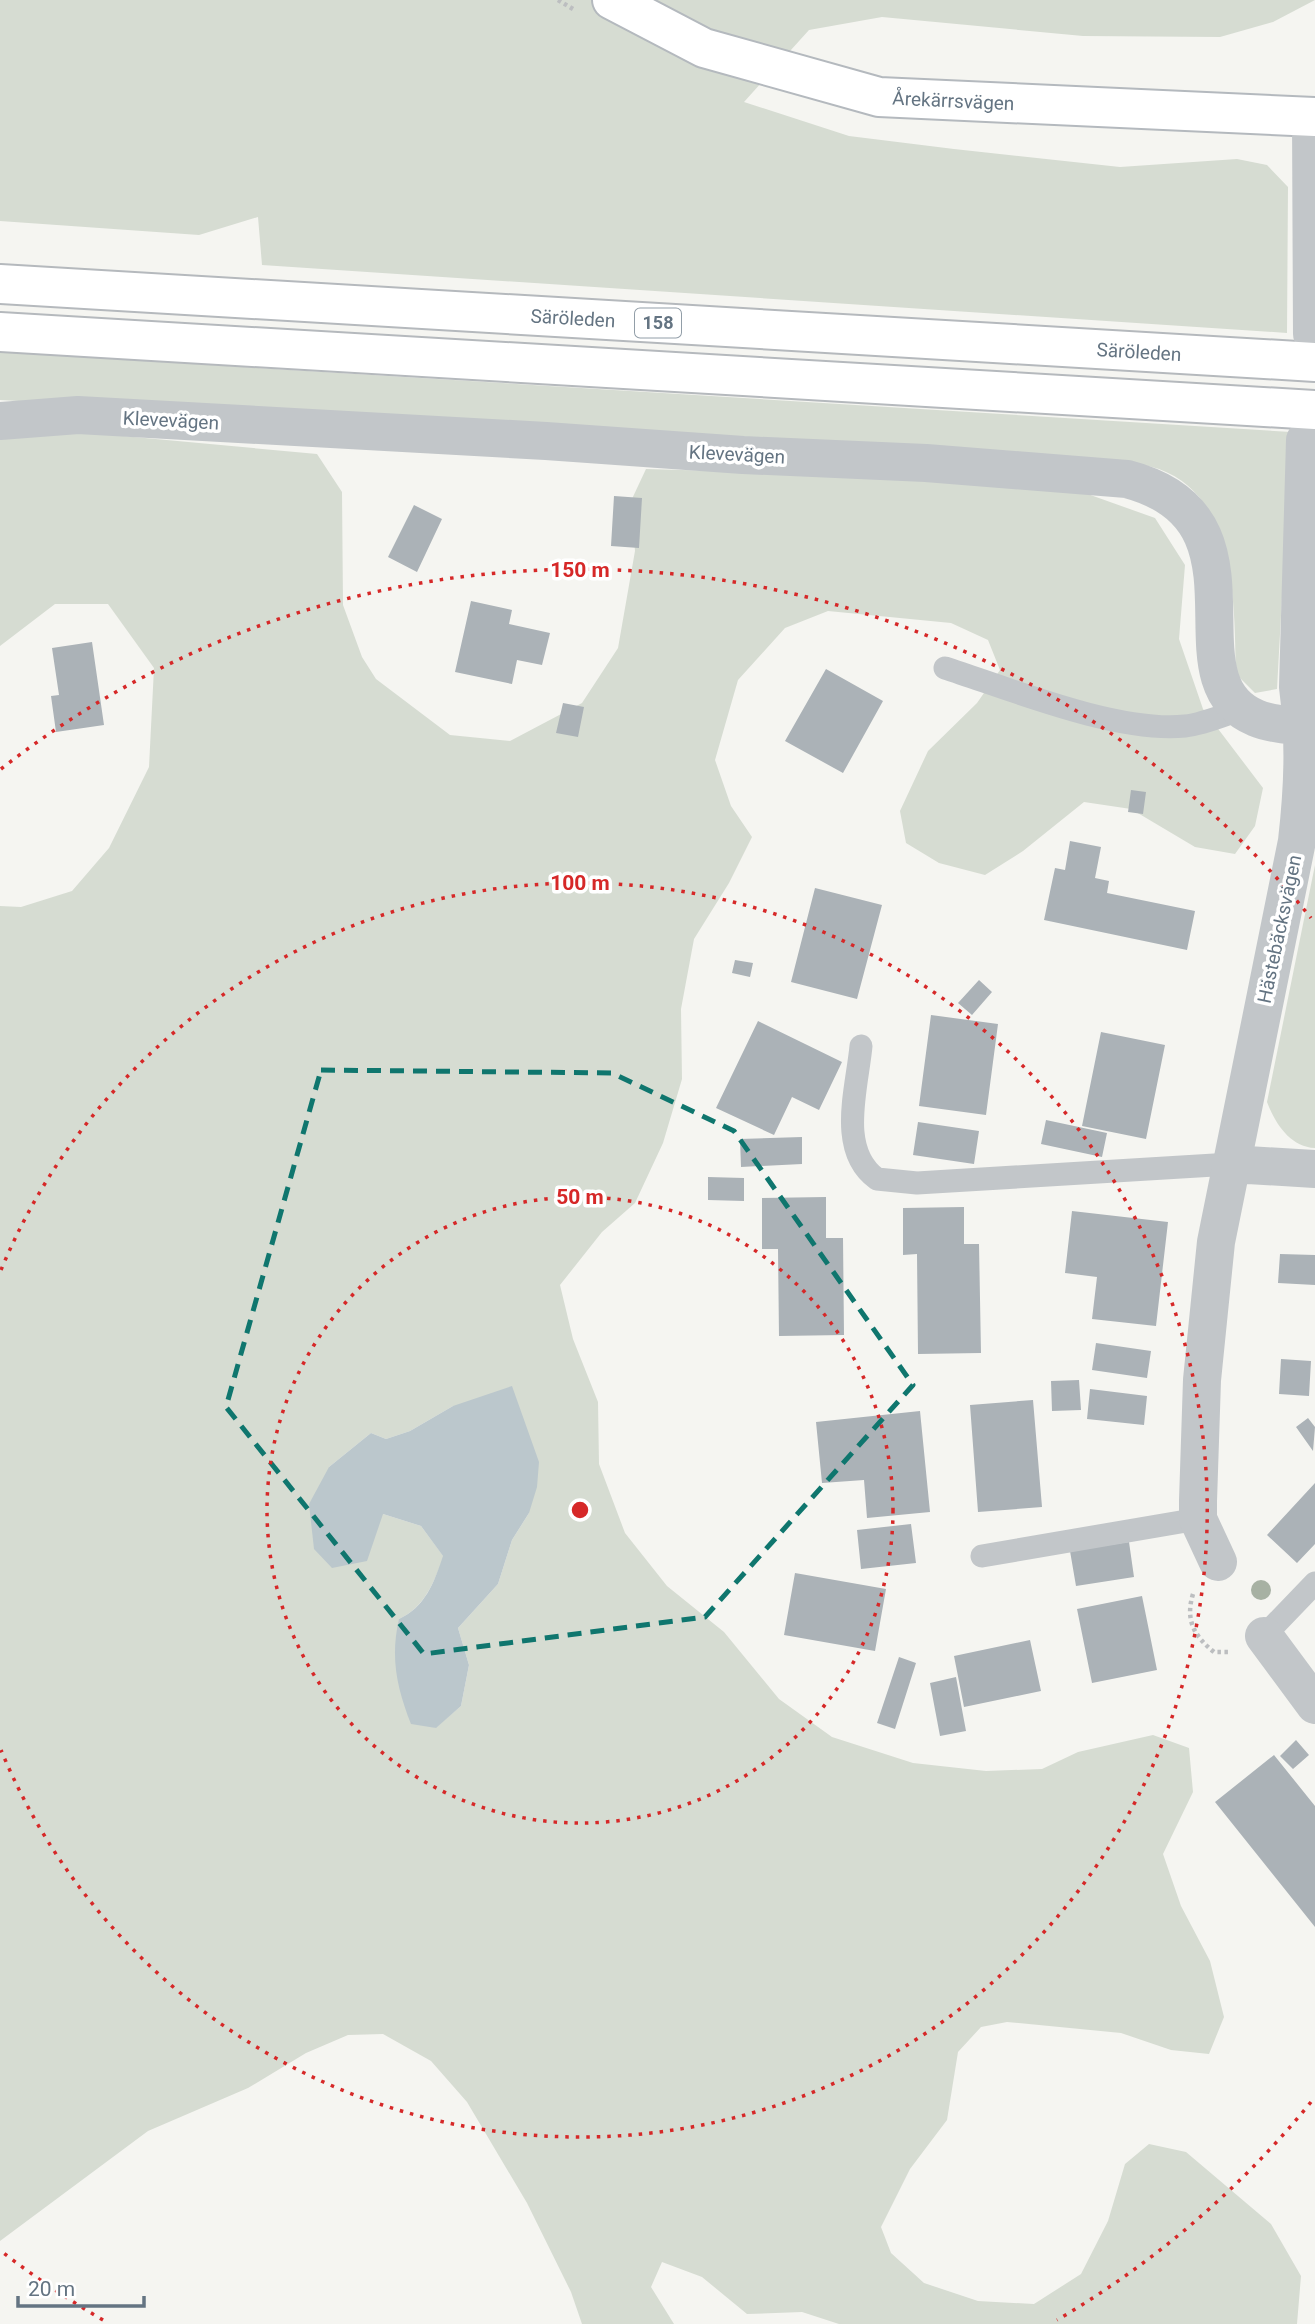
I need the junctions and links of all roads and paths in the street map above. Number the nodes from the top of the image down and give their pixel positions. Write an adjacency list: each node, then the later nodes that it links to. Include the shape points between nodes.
1 (612, 0): 2 (main road, Årekärrsvägen, via 705,48 879,97)
2 (1313, 117): 5 (street)
3 (0, 284): 5 (main road, Säröleden / 158)
4 (0, 332): 7 (main road)
5 (1314, 348)
6 (0, 421): 9 (street, Klevevägen, via 105,417 926,463 1127,479 1150,485 1182,506 1199,526 1215,573 1214,635 1220,675 1228,694)
7 (1310, 425): 10 (street, Hästebäcksvägen, via 1298,687)
8 (945, 668): 9 (lane, via 1113,719 1151,726 1186,726)
9 (1242, 709): 10 (street, via 1256,719)
10 (1303, 727): 12 (street, Hästebäcksvägen, via 1304,784 1297,841)
11 (861, 1046): 12 (lane, via 852,1139 856,1158 877,1180 916,1183)
12 (1230, 1164): 13 (street); 14 (street, Hästebäcksvägen, via 1216,1242 1202,1380)
13 (1315, 1169)
14 (1198, 1519): 15 (lane); 16 (street, Hästebäcksvägen)
15 (982, 1556)
16 (1218, 1562): 18 (path, via 1196,1586 1189,1607 1199,1639 1214,1652 1226,1653)
17 (1315, 1583): 18 (lane)
18 (1264, 1636): 19 (street)
19 (1315, 1705)

